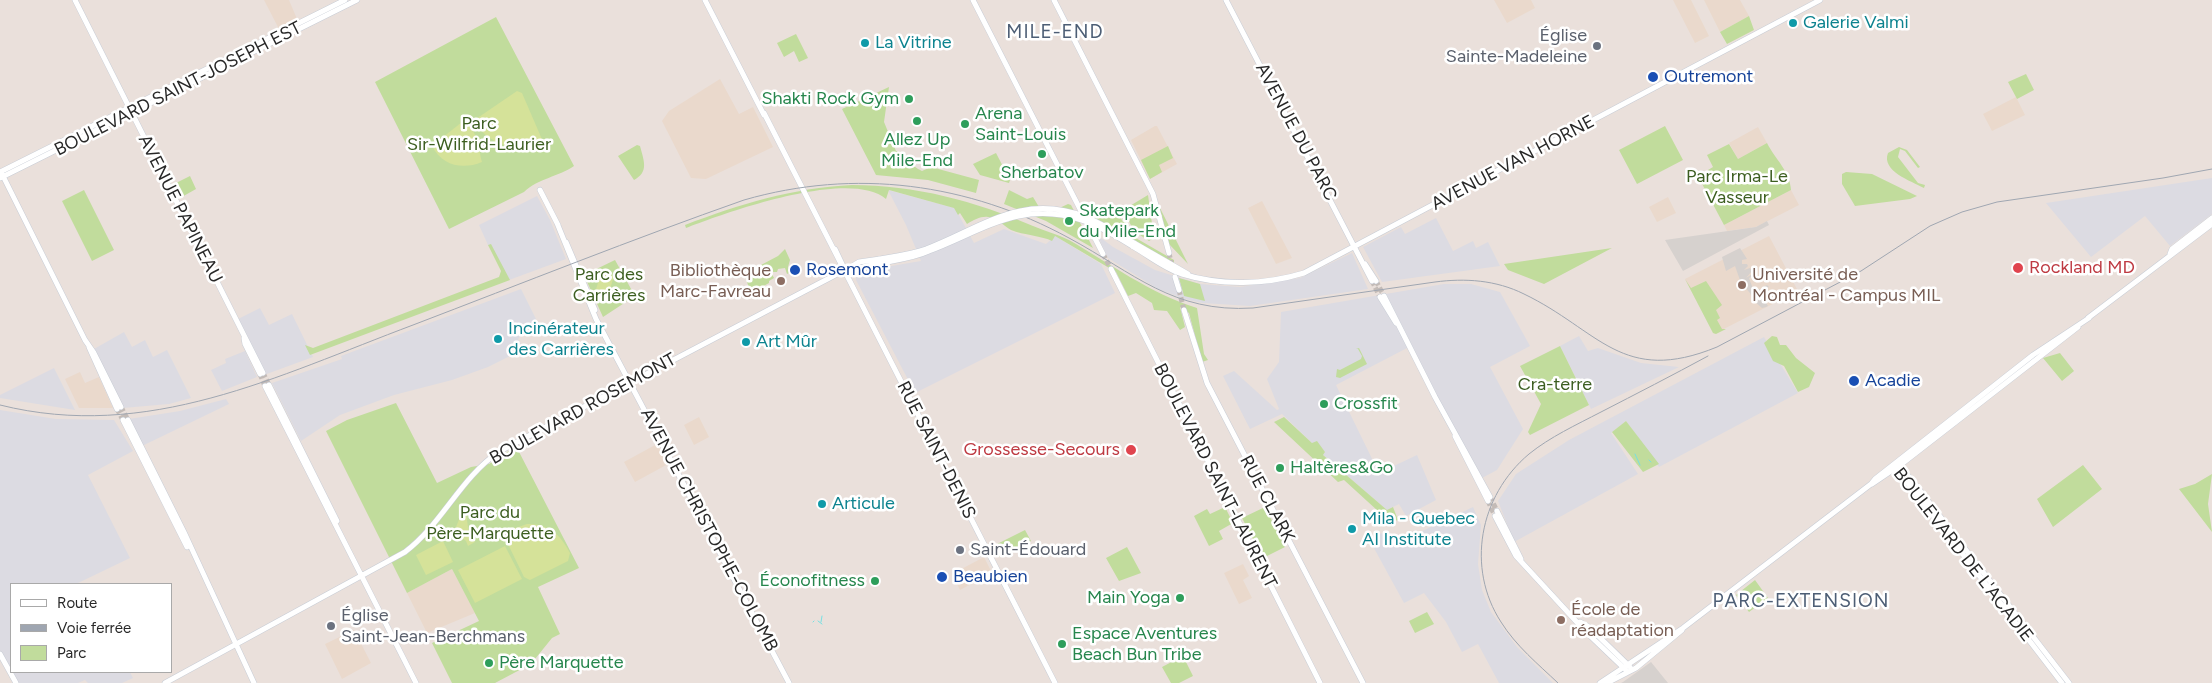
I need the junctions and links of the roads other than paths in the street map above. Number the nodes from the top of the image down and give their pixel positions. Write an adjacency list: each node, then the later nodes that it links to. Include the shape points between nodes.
1 (75, 0): 9 (main road, AVENUE PAPINEAU)
2 (345, 0): 9 (main road, BOULEVARD SAINT-JOSEPH EST)
3 (357, 0): 9 (main road, BOULEVARD SAINT-JOSEPH EST)
4 (705, 0): 19 (main road, RUE SAINT-DENIS)
5 (973, 0): 16 (main road)
6 (1054, 0): 15 (main road, via 1143,174)
7 (1226, 0): 14 (main road, AVENUE DU PARC)
8 (1820, 0): 14 (main road, AVENUE VAN HORNE)
9 (130, 111): 10 (main road, BOULEVARD SAINT-JOSEPH EST); 26 (main road, AVENUE PAPINEAU)
10 (1, 174): 29 (main road)
11 (540, 190): 27 (main road, AVENUE CHRISTOPHE-COLOMB, via 557,223 582,288)
12 (2212, 218): 17 (main road)
13 (2212, 224): 17 (main road)
14 (1356, 246): 21 (main road, AVENUE VAN HORNE, via 1310,270 1288,277 1243,283); 22 (main road, AVENUE DU PARC)
15 (1169, 253)
16 (1103, 254)
17 (2170, 254): 31 (main road, via 2089,318 2033,355)
18 (1110, 269): 44 (main road, BOULEVARD SAINT-LAURENT)
19 (844, 271): 21 (main road, BOULEVARD ROSEMONT, bridge, via 928,252 998,220 1029,214 1055,214 1098,226); 27 (main road, BOULEVARD ROSEMONT); 43 (main road, RUE SAINT-DENIS)
20 (1175, 277): 23 (main road)
21 (1192, 277)
22 (1374, 281)
23 (1179, 290)
24 (1382, 296): 32 (main road)
25 (1184, 310): 45 (main road, RUE CLARK, via 1206,384)
26 (261, 374)
27 (631, 381): 34 (main road, BOULEVARD ROSEMONT, via 491,457 464,482 435,524 416,543); 42 (main road, AVENUE CHRISTOPHE-COLOMB)
28 (267, 385): 34 (main road)
29 (119, 408)
30 (126, 420): 35 (main road)
31 (1896, 465): 37 (main road, via 1678,635); 48 (main road, BOULEVARD DE L'ACADIE); 49 (main road, BOULEVARD DE L'ACADIE)
32 (1489, 499)
33 (1496, 513): 37 (main road, via 1521,560 1538,581)
34 (363, 576): 35 (main road, BOULEVARD ROSEMONT); 41 (main road)
35 (236, 645): 39 (main road, BOULEVARD ROSEMONT); 40 (main road)
36 (0, 654): 38 (main road)
37 (1628, 669): 46 (main road); 47 (main road)
38 (10, 672)
39 (166, 683)
40 (254, 683)
41 (416, 683)
42 (789, 683)
43 (1055, 683)
44 (1320, 683)
45 (1363, 683)
46 (1600, 683)
47 (1607, 683)
48 (2062, 683)
49 (2069, 683)

